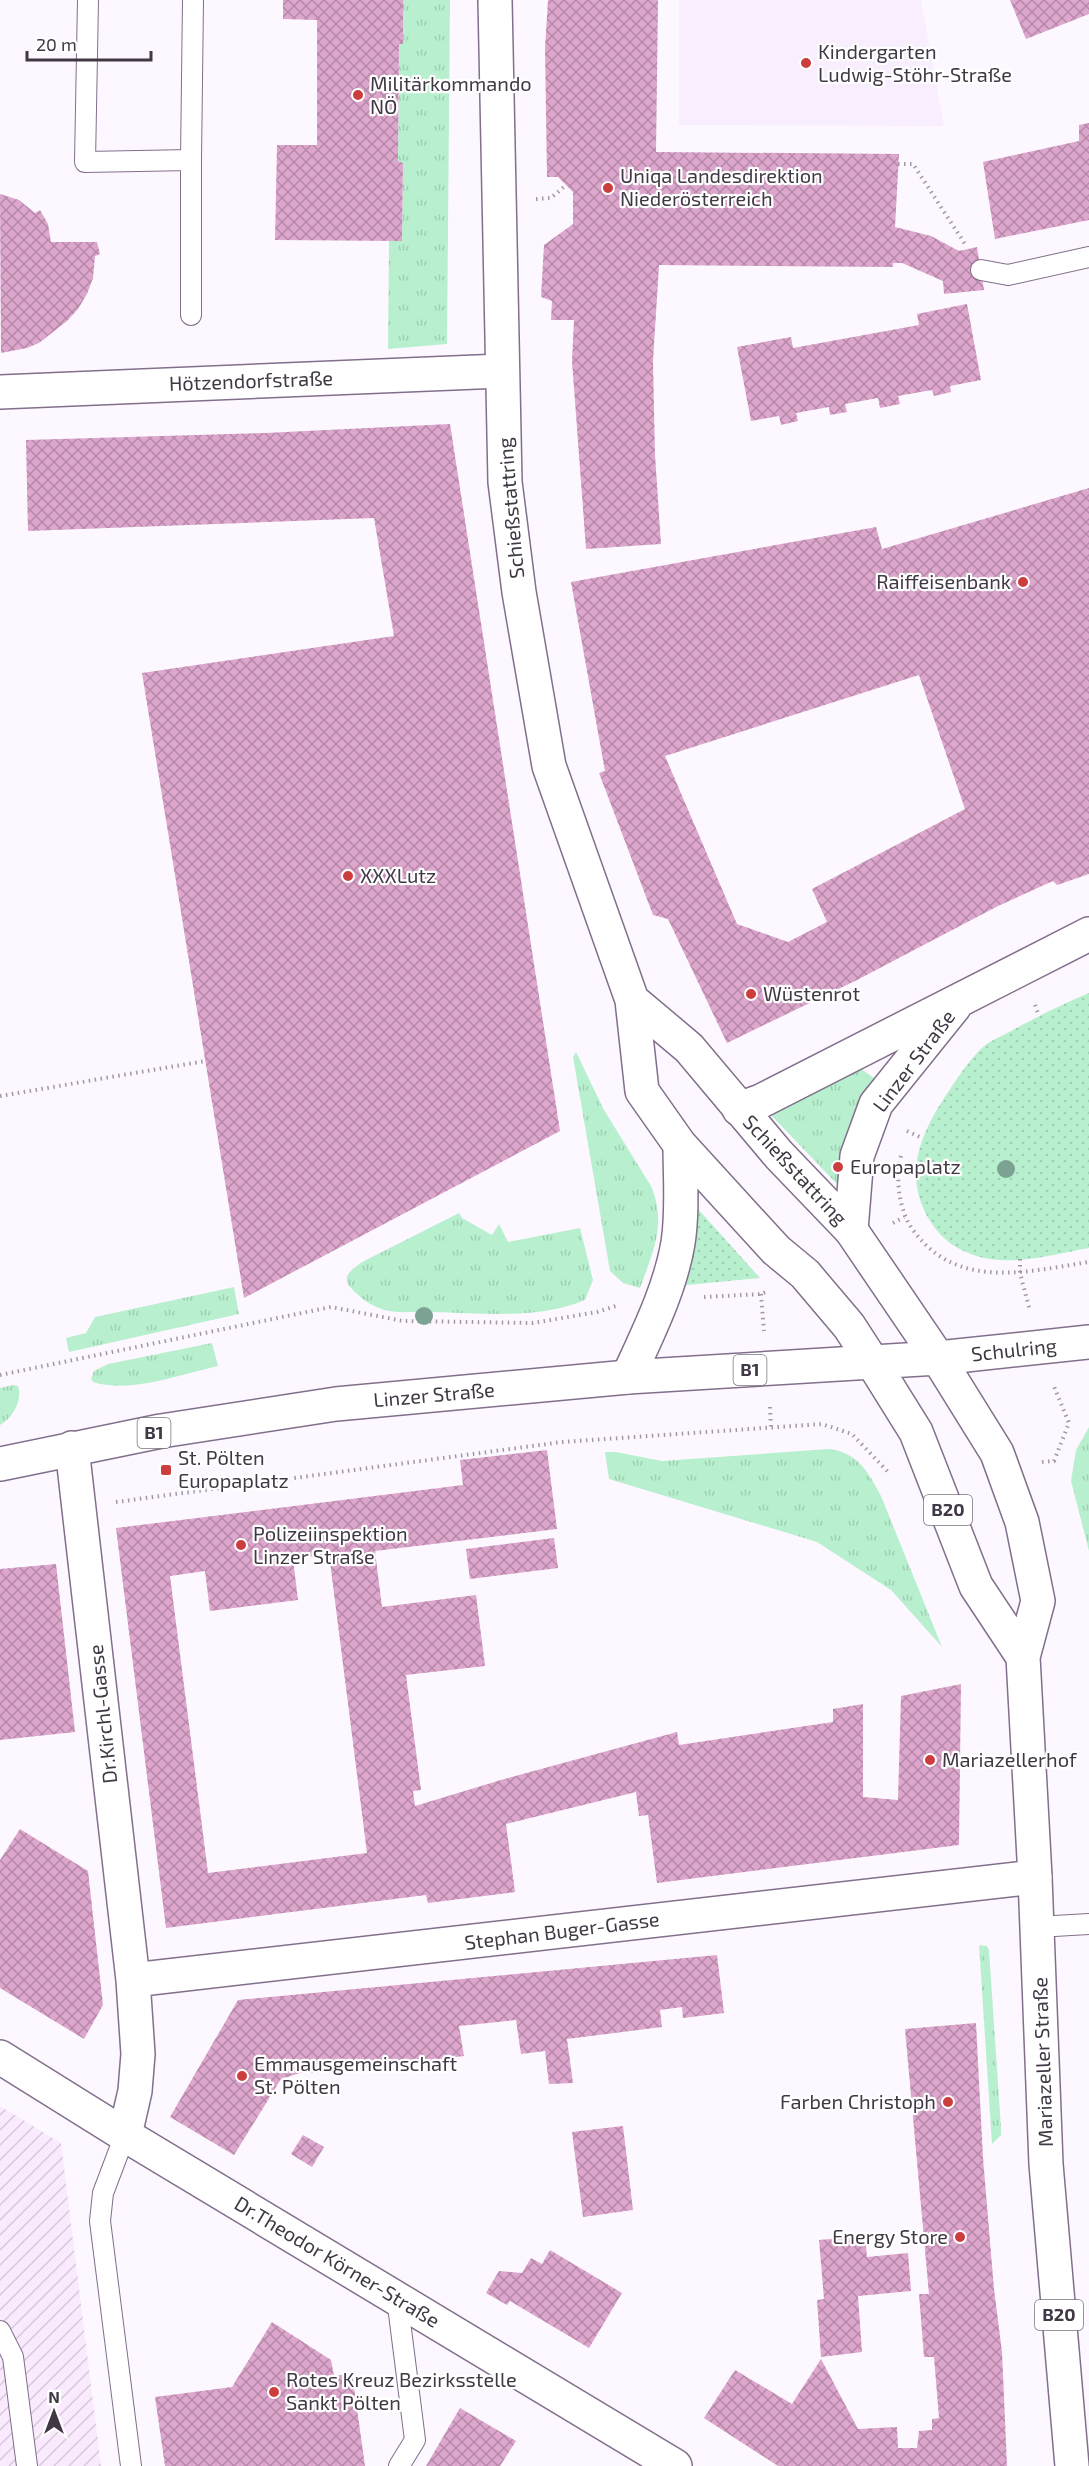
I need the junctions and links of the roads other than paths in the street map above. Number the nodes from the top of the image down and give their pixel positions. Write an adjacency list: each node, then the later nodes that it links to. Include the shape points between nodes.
1 (88, 0): 4 (lane, via 85,162)
2 (193, 0): 4 (lane)
3 (495, 0): 8 (main road, Schießstattring)
4 (191, 160): 7 (lane)
5 (1089, 257): 6 (lane, via 1008,275)
6 (981, 270)
7 (191, 315)
8 (501, 371): 9 (main road, Hötzendorfstraße); 12 (main road, Schießstattring, via 505,482 519,592 549,766)
9 (0, 392)
10 (1089, 934): 11 (main road, Linzer Straße)
11 (960, 998): 13 (main road, Linzer Straße); 15 (main road, Linzer Straße, via 876,1104 857,1156)
12 (632, 1000): 13 (main road, Schießstattring, via 689,1048); 14 (main road, Schießstattring, via 642,1091)
13 (739, 1109): 15 (main road, Schießstattring)
14 (680, 1145): 18 (main road, Schießstattring, via 776,1250 805,1274 849,1326); 19 (main road, via 677,1245 654,1320)
15 (851, 1230): 17 (main road, Schießstattring)
16 (1089, 1342): 17 (main road, Schulring / B1)
17 (938, 1358): 18 (main road, B1); 22 (main road, Mariazeller Straße / B20, via 997,1453 1022,1522 1038,1601)
18 (873, 1363): 19 (main road, Linzer Straße / B1); 22 (main road, B20, via 916,1432 976,1586)
19 (628, 1377): 20 (main road, Linzer Straße / B1, via 336,1404)
20 (72, 1448): 21 (main road, Linzer Straße / B1); 26 (main road, Dr.Kirchl-Gasse)
21 (0, 1464)
22 (1023, 1657): 23 (main road, Mariazeller Straße / B20)
23 (1035, 1877): 25 (main road, Mariazeller Straße / B20); 26 (main road, Stephan Buger-Gasse)
24 (1089, 1924): 25 (lane)
25 (1037, 1927): 35 (main road, Mariazeller Straße / B20, via 1046,2164)
26 (133, 1980): 28 (main road, Dr.Kirchl-Gasse, via 138,2054)
27 (0, 2057): 28 (main road, Dr.Theodor Körner-Straße)
28 (125, 2135): 29 (main road, Dr.Theodor Körner-Straße); 32 (lane, via 103,2193 100,2221)
29 (398, 2298): 33 (lane, via 415,2440); 34 (main road, Dr.Theodor Körner-Straße)
30 (0, 2331): 31 (lane, via 12,2357)
31 (27, 2466)
32 (131, 2466)
33 (399, 2466)
34 (675, 2466)
35 (1072, 2466)

